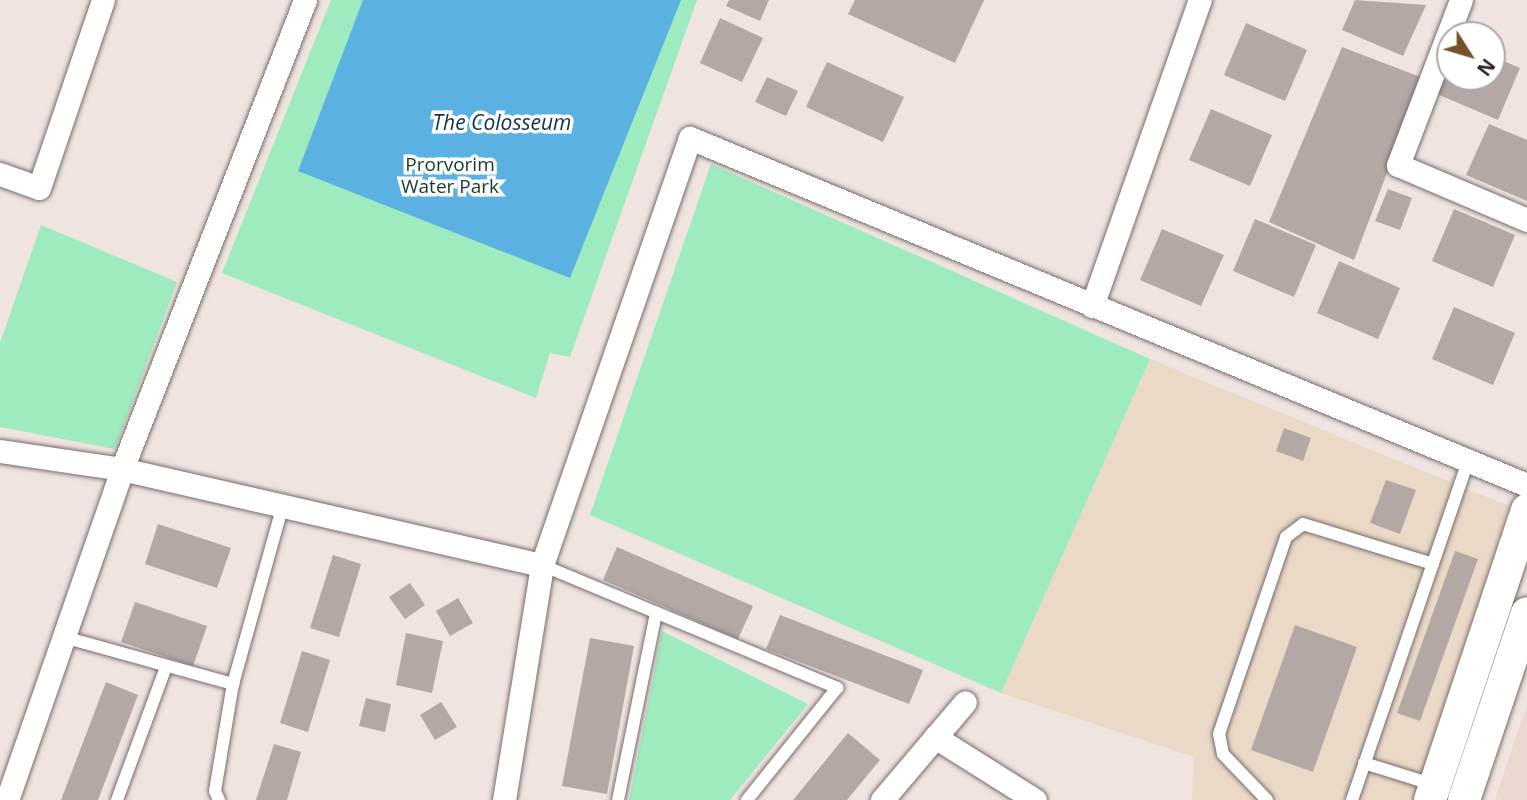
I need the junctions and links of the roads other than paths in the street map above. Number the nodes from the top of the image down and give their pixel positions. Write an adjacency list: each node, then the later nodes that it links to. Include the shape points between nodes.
1 (103, 0): 5 (street, via 38,188)
2 (305, 0): 10 (street)
3 (1200, 0): 7 (street)
4 (1461, 0): 6 (street, via 1398,165)
5 (0, 174)
6 (1527, 220)
7 (1092, 306): 9 (street); 15 (street, via 690,138)
8 (0, 451): 10 (street)
9 (1468, 461): 11 (street); 14 (lane)
10 (122, 469): 12 (street); 18 (street)
11 (1527, 485)
12 (282, 508): 15 (street); 20 (lane)
13 (1527, 510): 24 (street)
14 (1433, 564): 23 (lane); 33 (lane, via 1303,524 1286,537 1220,734 1223,754)
15 (542, 565): 16 (lane); 28 (street)
16 (656, 613): 29 (lane); 30 (lane, via 837,688)
17 (1527, 613): 35 (street)
18 (60, 635): 19 (lane); 25 (street)
19 (166, 667): 20 (lane); 26 (lane)
20 (233, 684): 27 (lane, via 215,791)
21 (965, 702): 22 (street)
22 (935, 737): 31 (street); 32 (street)
23 (1364, 764): 24 (lane); 34 (lane)
24 (1433, 792)
25 (7, 800)
26 (117, 800)
27 (219, 800)
28 (504, 800)
29 (618, 800)
30 (747, 800)
31 (882, 800)
32 (1035, 800)
33 (1267, 800)
34 (1352, 800)
35 (1464, 800)

